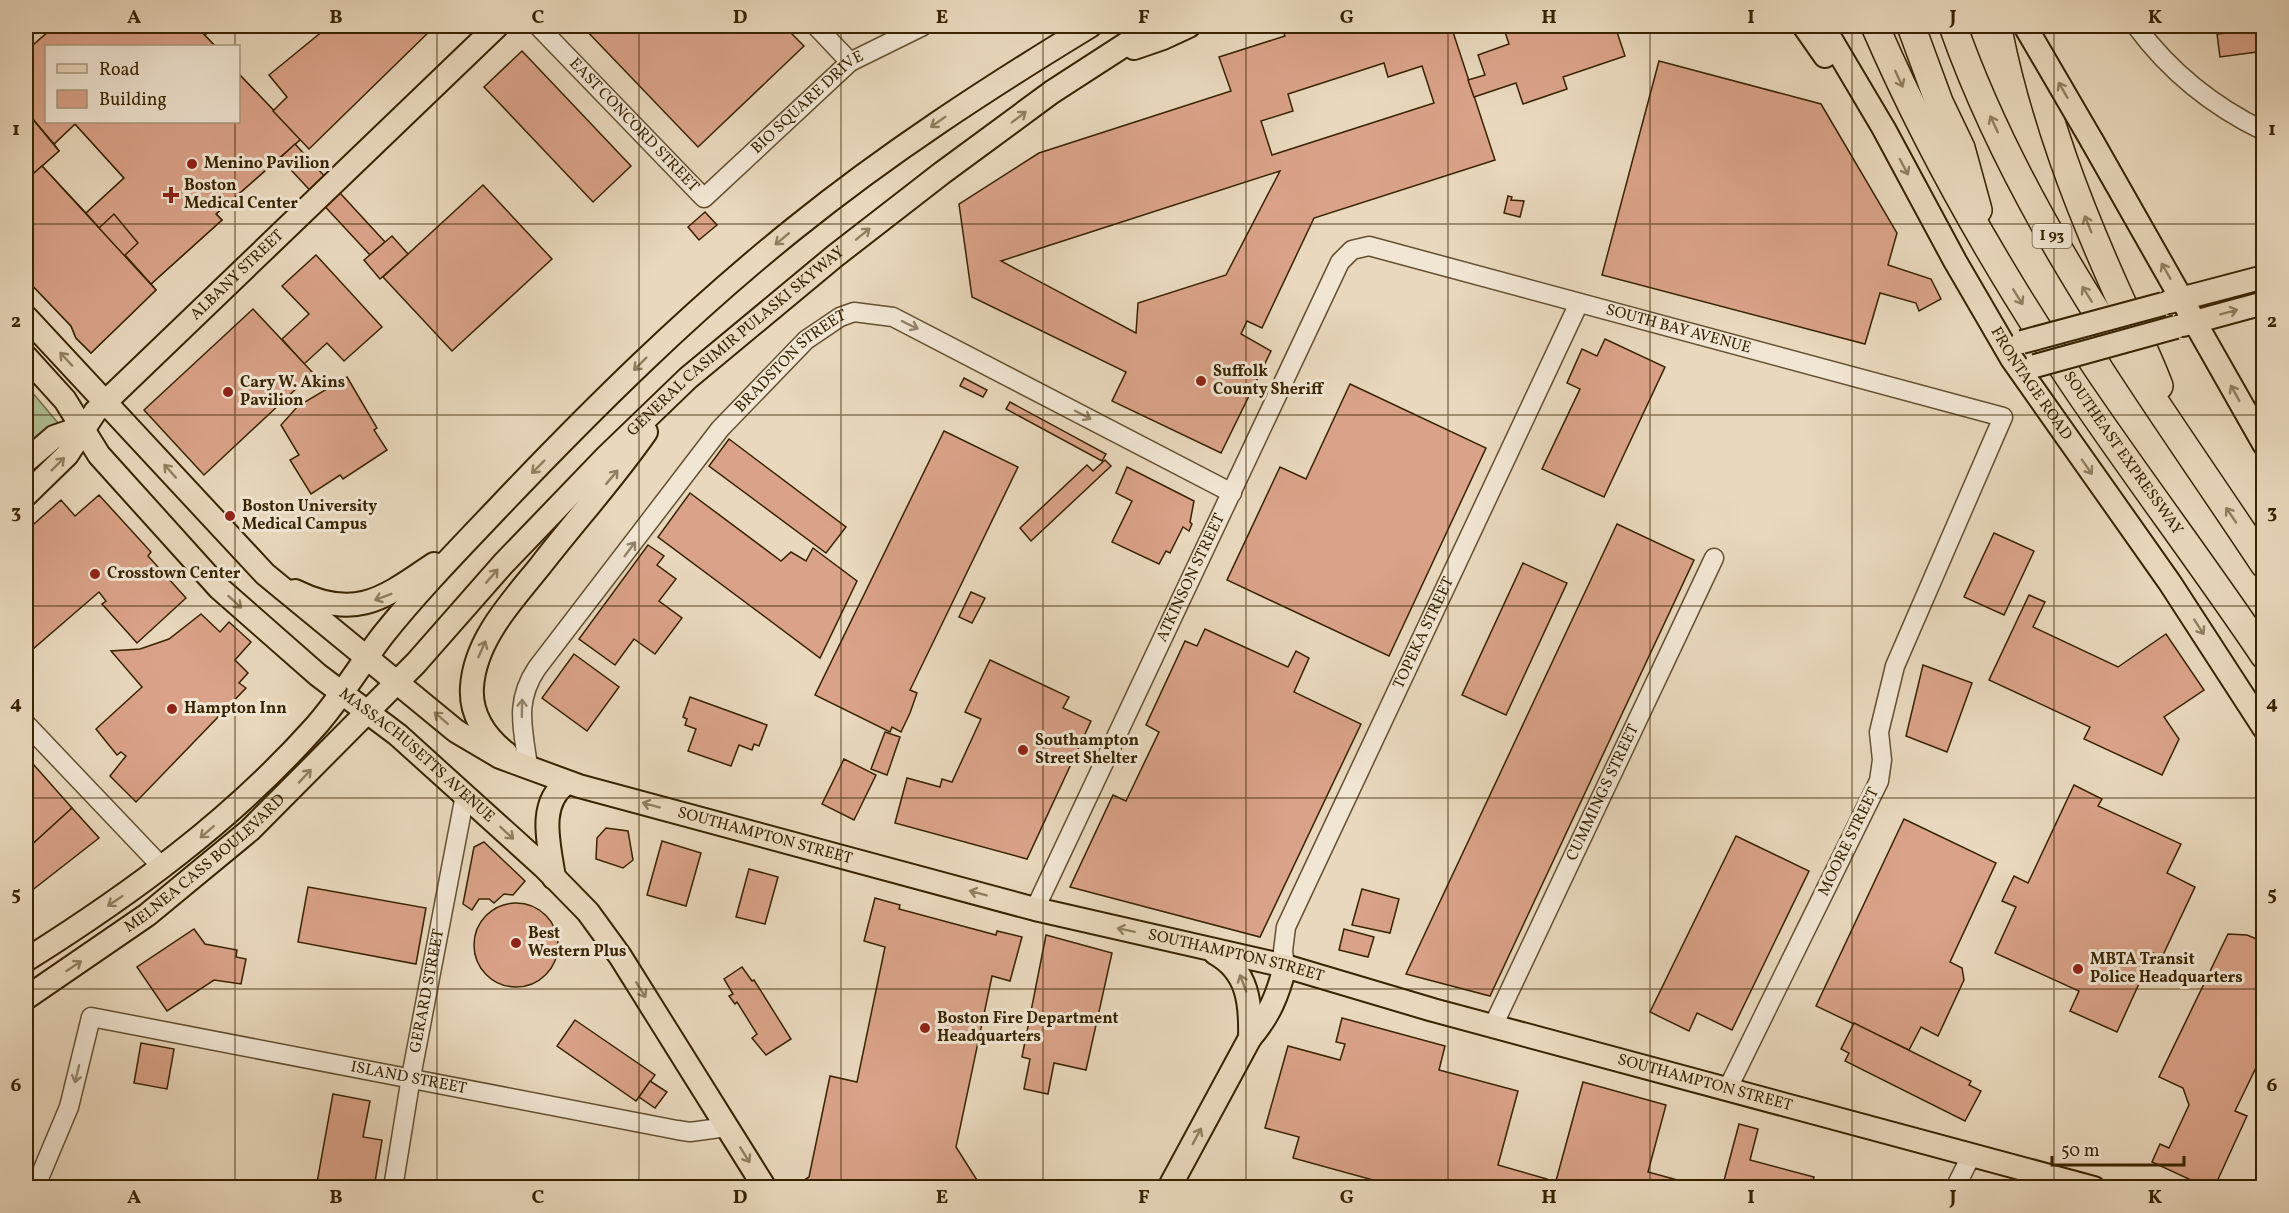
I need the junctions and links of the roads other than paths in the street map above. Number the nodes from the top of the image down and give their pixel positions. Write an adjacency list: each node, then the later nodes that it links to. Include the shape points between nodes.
1 (498, 26): 33 (main road, ALBANY STREET)
2 (538, 26): 21 (street, EAST CONCORD STREET)
3 (816, 26): 17 (street)
4 (923, 26): 17 (street, BIO SQUARE DRIVE)
5 (1065, 26): 18 (main road)
6 (1090, 26): 18 (main road)
7 (1154, 26): 16 (main road, GENERAL CASIMIR PULASKI SKYWAY)
8 (1189, 26): 16 (main road)
9 (1804, 26): 19 (main road, via 1842,81)
10 (1823, 26): 19 (main road, FRONTAGE ROAD)
11 (1875, 26): 22 (highway, one-way to 22, via 1926,135)
12 (1911, 26): 22 (highway, via 1961,148)
13 (1953, 26): 36 (highway, I 93, one-way to 13, via 2039,213 1995,127)
14 (2025, 26): 25 (main road, one-way to 14, bridge, via 2092,141); 36 (highway, one-way to 14, via 2146,350 2109,276 2061,156)
15 (2136, 26): 20 (street, via 2192,87)
16 (1104, 57): 32 (main road, GENERAL CASIMIR PULASKI SKYWAY, one-way to 16, via 888,214)
17 (850, 63): 21 (street, BIO SQUARE DRIVE)
18 (1004, 78): 41 (main road, one-way to 41, via 844,189 694,312)
19 (1884, 129): 31 (main road, FRONTAGE ROAD, one-way to 31, via 1954,261)
20 (2264, 131)
21 (704, 198)
22 (1988, 247): 45 (highway, SOUTHEAST EXPRESSWAY, one-way to 45, via 2073,383)
23 (1352, 250): 26 (street, SOUTH BAY AVENUE, via 1369,246); 39 (street, ATKINSON STREET, via 1340,262)
24 (2264, 277): 25 (main road)
25 (2173, 302): 29 (main road); 31 (main road, bridge)
26 (1579, 303): 34 (street, SOUTH BAY AVENUE); 60 (street, TOPEKA STREET, via 1286,927)
27 (2264, 303): 29 (main road, one-way to 27)
28 (26, 317): 33 (main road, one-way to 28)
29 (2186, 324): 31 (main road, bridge); 37 (main road, one-way to 29)
30 (26, 357): 35 (main road, MASSACHUSETTS AVENUE)
31 (2021, 357): 51 (main road, FRONTAGE ROAD, one-way to 51)
32 (673, 392): 47 (main road, GENERAL CASIMIR PULASKI SKYWAY, one-way to 32, via 512,555); 52 (main road, one-way to 32, via 504,752 480,725 472,687 478,658 507,608 627,460)
33 (106, 402): 35 (main road, ALBANY STREET); 44 (main road, one-way to 33)
34 (2003, 417): 65 (street, MOORE STREET, via 1895,666 1879,732 1879,782)
35 (83, 427): 38 (main road, ALBANY STREET, via 54,437); 40 (main road, ALBANY STREET, one-way to 35, via 67,454); 48 (main road, MASSACHUSETTS AVENUE, one-way to 48, via 103,460 208,577)
36 (2175, 432): 43 (highway, I 93, one-way to 36)
37 (2264, 444)
38 (26, 461)
39 (1232, 493): 52 (street, BRADSTON STREET, one-way to 39, via 522,700 537,668 720,429 806,340 847,315 872,312 893,316); 57 (street, ATKINSON STREET)
40 (26, 495)
41 (466, 542): 44 (main road, one-way to 44, via 397,591 357,604 315,600); 46 (main road)
42 (1714, 558): 62 (street, CUMMINGS STREET)
43 (2264, 564)
44 (265, 573): 46 (main road)
45 (2264, 655)
46 (366, 658): 47 (main road); 48 (main road)
47 (397, 682): 49 (main road, GENERAL CASIMIR PULASKI SKYWAY); 52 (main road, SOUTHAMPTON STREET, one-way to 47, via 472,742)
48 (341, 692): 49 (main road, MASSACHUSETTS AVENUE); 55 (main road, MELNEA CASS BOULEVARD, one-way to 55, via 316,726 249,794)
49 (367, 712): 54 (main road, MASSACHUSETTS AVENUE); 61 (main road, MELNEA CASS BOULEVARD, one-way to 49, via 147,915 222,856)
50 (26, 724): 55 (street)
51 (2264, 728)
52 (528, 766): 53 (main road, SOUTHAMPTON STREET)
53 (567, 783): 56 (main road, via 555,794 547,818); 57 (main road, SOUTHAMPTON STREET, one-way to 53)
54 (465, 795): 56 (main road, MASSACHUSETTS AVENUE, one-way to 56); 64 (street, GERARD STREET)
55 (163, 868): 59 (main road, MELNEA CASS BOULEVARD, one-way to 59)
56 (554, 878): 66 (main road, MASSACHUSETTS AVENUE, one-way to 66, via 603,930)
57 (1035, 909): 58 (main road, SOUTHAMPTON STREET, one-way to 57)
58 (1203, 947): 60 (main road, SOUTHAMPTON STREET); 63 (main road, one-way to 58, via 1249,1000 1238,971)
59 (26, 960)
60 (1285, 966): 62 (main road, SOUTHAMPTON STREET); 63 (main road, via 1274,1004)
61 (26, 998)
62 (1493, 1026): 65 (main road, SOUTHAMPTON STREET)
63 (1250, 1038): 71 (main road, one-way to 63)
64 (411, 1077): 66 (street, ISLAND STREET, via 690,1132); 68 (street, ISLAND STREET, one-way to 68, via 91,1017 69,1107); 69 (street, GERARD STREET)
65 (1727, 1090): 67 (main road, SOUTHAMPTON STREET)
66 (727, 1127): 70 (main road, MASSACHUSETTS AVENUE, one-way to 70)
67 (1971, 1154): 72 (street); 73 (main road, SOUTHAMPTON STREET)
68 (35, 1188)
69 (393, 1188)
70 (765, 1188)
71 (1169, 1188)
72 (1955, 1188)
73 (2094, 1188)

